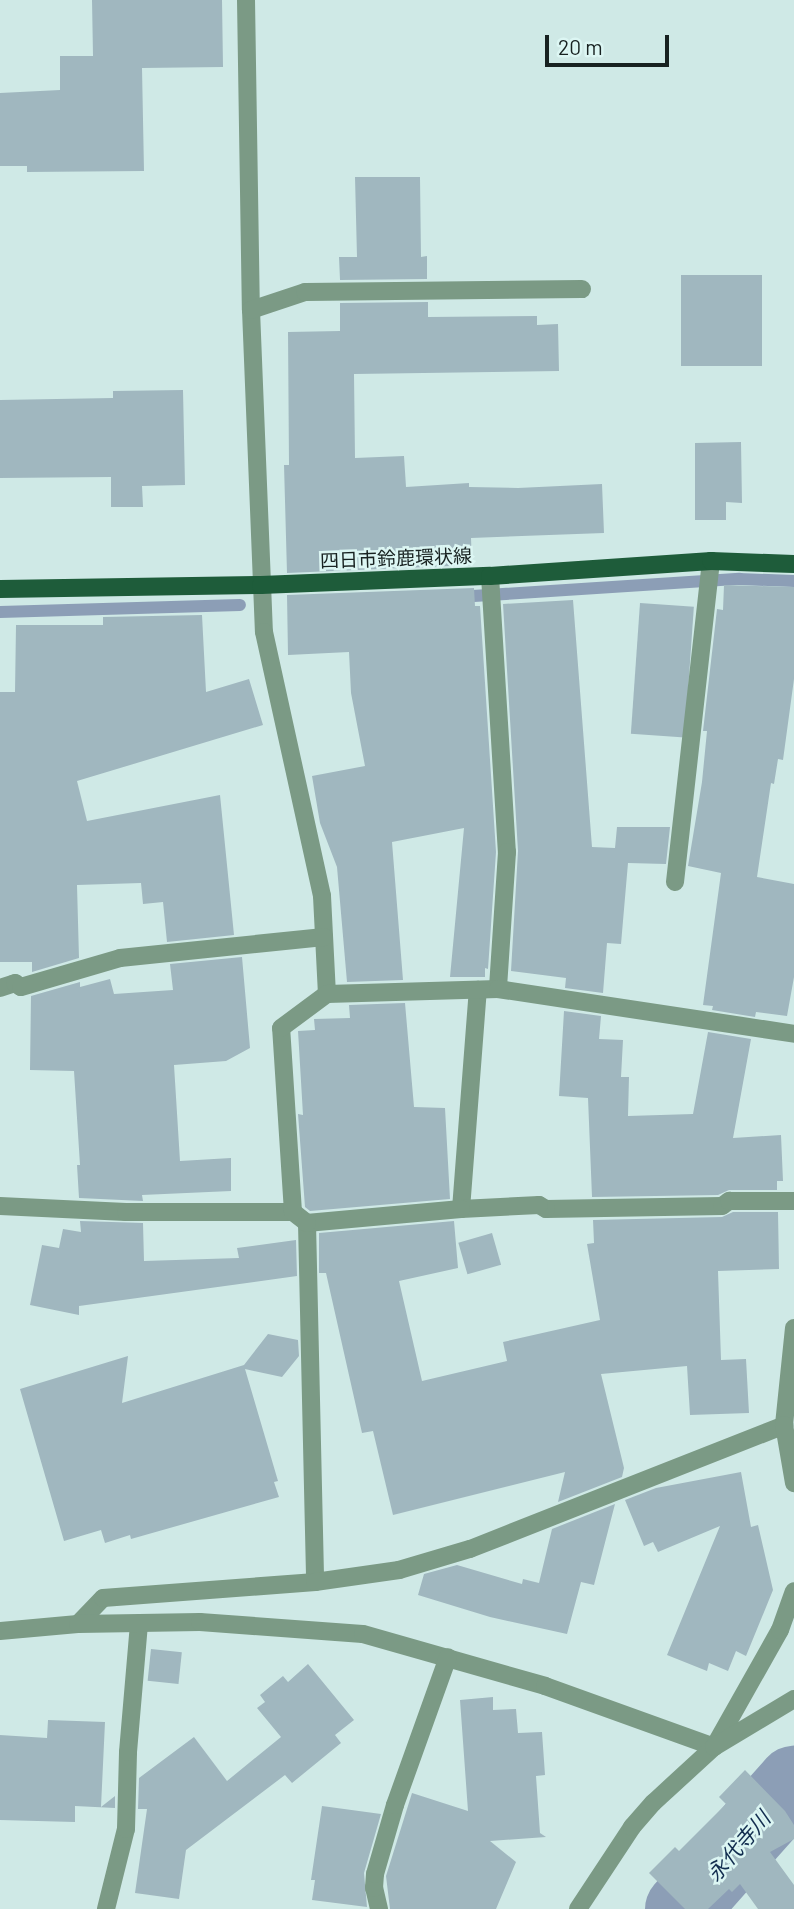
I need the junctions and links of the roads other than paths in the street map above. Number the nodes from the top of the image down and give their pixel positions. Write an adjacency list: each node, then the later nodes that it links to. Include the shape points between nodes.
1 (246, 0): 3 (street)
2 (582, 289): 3 (street, via 305,292)
3 (251, 310): 7 (street)
4 (711, 561): 5 (main road, 四日市鈴鹿環状線); 6 (main road, 四日市鈴鹿環状線); 9 (street)
5 (794, 564)
6 (490, 578): 7 (main road, 四日市鈴鹿環状線); 12 (street, via 507,852)
7 (261, 585): 8 (main road, 四日市鈴鹿環状線); 10 (street, via 267,650 322,896)
8 (0, 589)
9 (675, 882)
10 (324, 937): 11 (street, via 120,958 21,987 15,983); 14 (street)
11 (0, 988)
12 (498, 989): 13 (street); 15 (street)
13 (478, 990): 14 (street); 18 (street)
14 (327, 993): 19 (street, via 281,1028)
15 (794, 1034)
16 (794, 1201): 18 (street)
17 (0, 1206): 19 (street)
18 (461, 1209): 19 (street)
19 (300, 1217): 24 (street)
20 (794, 1328): 21 (street)
21 (783, 1425): 22 (street); 24 (street, via 470,1549 399,1570)
22 (791, 1459): 23 (street)
23 (794, 1483)
24 (315, 1582): 27 (street, via 103,1598)
25 (794, 1591): 31 (street, via 780,1630)
26 (139, 1623): 27 (street); 29 (street, via 200,1622 363,1634); 32 (street, via 126,1829)
27 (78, 1624): 28 (street)
28 (0, 1631)
29 (448, 1657): 31 (street, via 545,1686); 33 (street, via 376,1874)
30 (794, 1699): 31 (street)
31 (714, 1747): 34 (street, via 646,1811)
32 (106, 1909)
33 (379, 1909)
34 (578, 1909)

